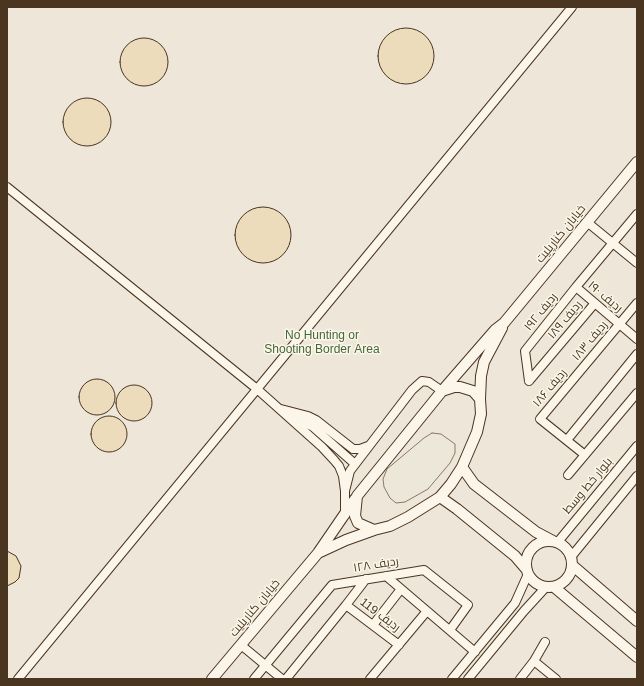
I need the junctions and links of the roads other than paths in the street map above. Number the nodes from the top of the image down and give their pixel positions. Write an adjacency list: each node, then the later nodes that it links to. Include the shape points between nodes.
1 (572, 7): 17 (street)
2 (637, 162): 5 (main road, خیابان کنارپلیت)
3 (7, 187): 17 (street)
4 (636, 216): 6 (street, ردیف ۱۹۲)
5 (587, 222): 6 (street); 11 (main road, خیابان کنارپلیت)
6 (613, 243): 7 (street); 8 (street, ردیف ۱۹۲)
7 (637, 263)
8 (576, 287): 9 (street, ردیف ۱۹۰); 16 (street, ردیف ۱۹۲, via 525,351)
9 (595, 303): 12 (street, ردیف ۱۹۰); 16 (street, ردیف ۱۸۹)
10 (637, 303): 12 (street, ردیف ۱۸۳)
11 (504, 323): 18 (main road, خیابان کنارپلیت); 20 (main road, خیابان کنارپلیت, via 484,362)
12 (619, 324): 13 (street, ردیف ۱۹۰); 15 (street, ردیف ۱۸۳)
13 (637, 339)
14 (637, 354): 22 (street)
15 (579, 373): 22 (street, ردیف ۱۸۶, via 540,419)
16 (529, 381)
17 (257, 389): 21 (street); 55 (street)
18 (442, 391): 20 (main road, via 460,387 473,391); 23 (street, via 429,382 422,381 416,385); 31 (main road, خیابان کنارپلیت)
19 (637, 393): 25 (street)
20 (480, 399): 27 (main road, خیابان کنارپلیت, via 481,414 477,432)
21 (278, 408): 23 (street, via 316,420 353,449); 26 (street, via 313,427); 30 (street, via 334,460 343,476)
22 (567, 440): 25 (street)
23 (368, 446): 26 (street)
24 (637, 446): 35 (street, بلوار خط وسط)
25 (585, 455): 28 (street)
26 (355, 464): 30 (street, via 350,471)
27 (462, 467): 32 (main road, خیابان کنارپلیت); 35 (main road, via 474,484 536,532)
28 (568, 475)
29 (637, 476): 37 (street)
30 (345, 491): 33 (street)
31 (357, 496): 33 (main road, خیابان کنارپلیت); 34 (main road, via 355,516 358,523)
32 (440, 497): 34 (main road, خیابان کنارپلیت, via 408,518); 38 (main road, via 515,556)
33 (345, 515): 36 (main road, خیابان کنارپلیت)
34 (374, 530): 36 (main road, خیابان کنارپلیت)
35 (555, 542): 37 (main road, via 568,551); 38 (main road, via 540,543 530,551 526,564)
36 (318, 553): 49 (main road, خیابان کنارپلیت)
37 (572, 561): 41 (main road, via 567,579); 45 (main road)
38 (527, 572): 41 (main road, via 538,585); 51 (street, via 515,603)
39 (386, 576): 40 (street, ردیف ۱۲۸); 42 (street); 47 (street, ردیف ۱۲۸, via 424,570 468,605)
40 (366, 579): 43 (street); 54 (street, ردیف ۱۲۸, via 332,585)
41 (550, 587): 52 (main road); 62 (street, via 524,611)
42 (401, 589): 44 (street); 46 (street)
43 (346, 605): 46 (street, ردیف 119); 59 (street)
44 (427, 611): 47 (street); 50 (street)
45 (637, 621)
46 (373, 625): 50 (street, ردیف 119)
47 (450, 630): 51 (street)
48 (545, 642): 53 (street)
49 (241, 645): 54 (street); 56 (main road, خیابان کنارپلیت)
50 (399, 645): 60 (street)
51 (475, 652): 61 (street)
52 (637, 657)
53 (534, 661): 63 (street); 64 (street)
54 (266, 665): 57 (street); 58 (street)
55 (18, 679)
56 (212, 679)
57 (254, 679)
58 (282, 679)
59 (286, 679)
60 (370, 679)
61 (452, 679)
62 (468, 679)
63 (520, 679)
64 (556, 679)

